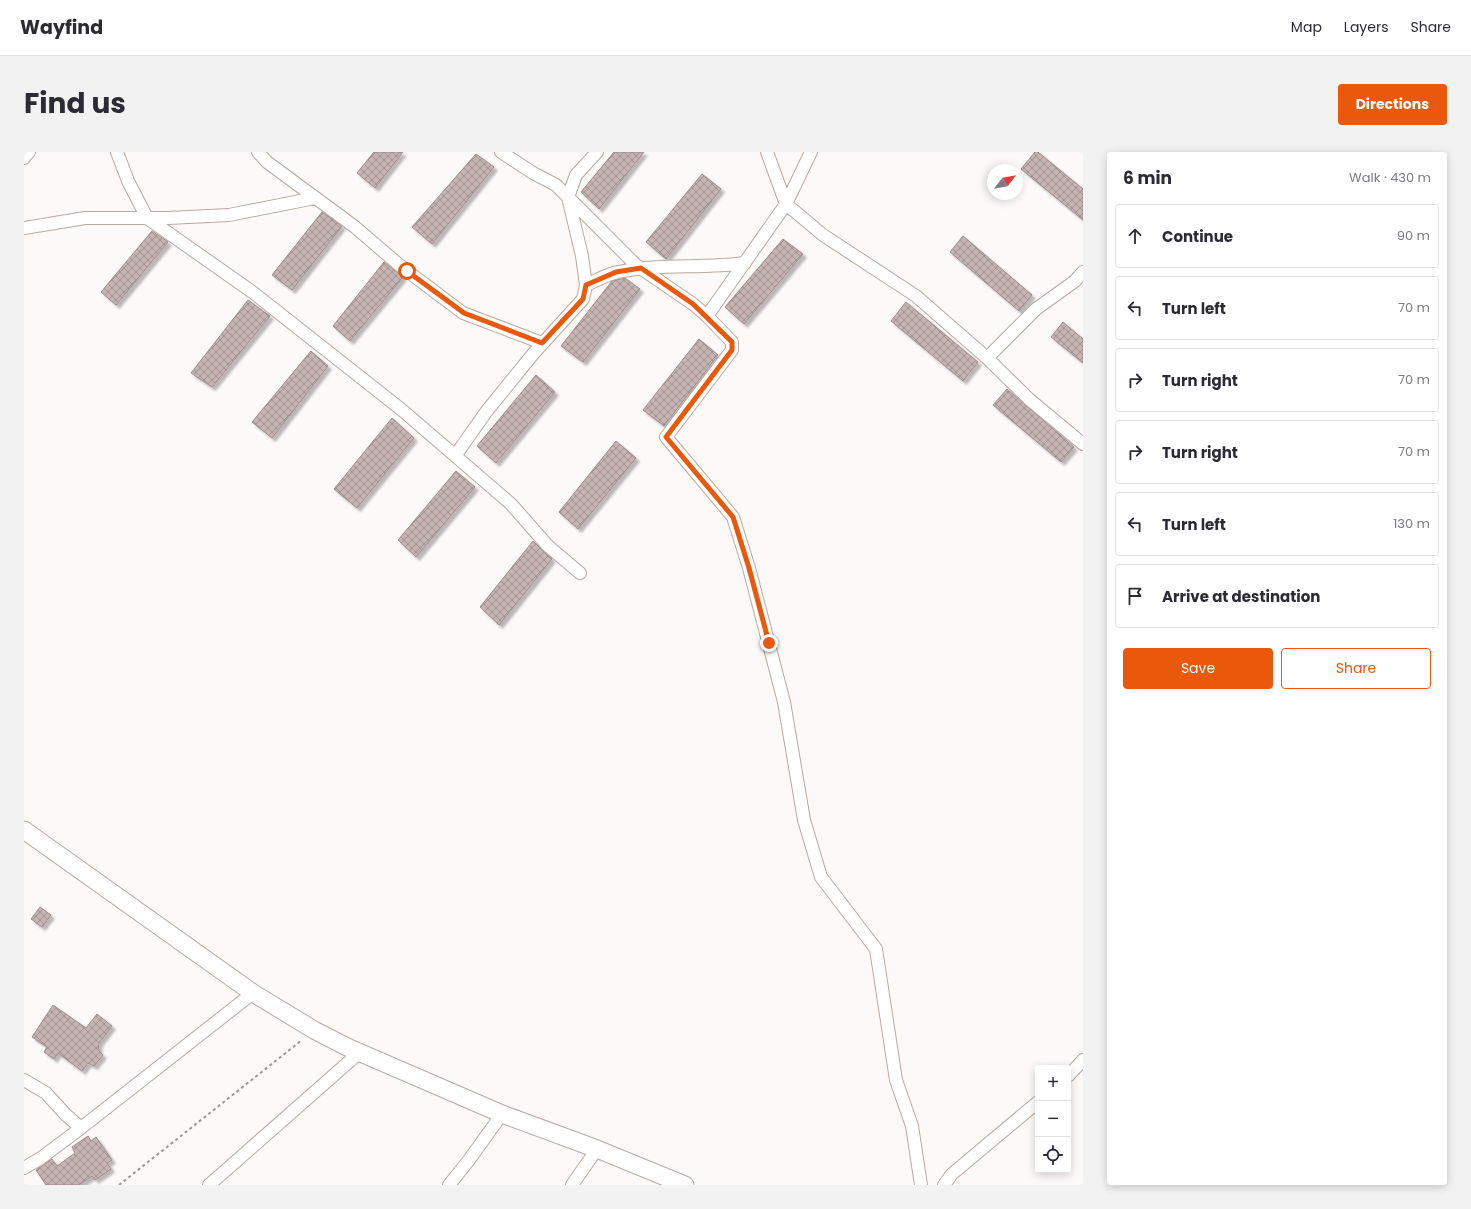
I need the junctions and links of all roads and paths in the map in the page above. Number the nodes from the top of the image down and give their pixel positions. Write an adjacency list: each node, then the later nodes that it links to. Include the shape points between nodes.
1 (29, 152): 8 (street)
2 (117, 152): 12 (street)
3 (258, 152): 10 (street, via 267,162)
4 (501, 152): 9 (street, via 556,185)
5 (596, 152): 9 (street, via 576,175)
6 (768, 152): 11 (street)
7 (812, 152): 11 (street)
8 (24, 158)
9 (568, 197): 15 (street); 17 (street)
10 (315, 198): 12 (street, via 229,215); 19 (street, via 356,227 398,264 464,313)
11 (786, 204): 14 (street); 20 (street, via 823,235 916,296)
12 (147, 218): 13 (street, via 85,218); 22 (street, via 251,291 402,410)
13 (24, 228)
14 (745, 263): 15 (street, via 727,266); 18 (street)
15 (641, 268): 17 (street, via 616,272); 18 (street)
16 (1083, 272): 20 (street, via 1036,308)
17 (586, 285): 19 (street, via 583,299)
18 (707, 316): 41 (street, via 732,342 732,350 666,437 733,517 784,702 804,820 821,877 876,949 896,1080 912,1126)
19 (542, 343): 22 (street, via 486,412)
20 (987, 358): 21 (street, via 1030,400)
21 (1083, 444)
22 (455, 456): 23 (street, via 511,504 548,546)
23 (580, 573)
24 (24, 830): 25 (main road)
25 (253, 994): 26 (main road); 33 (street)
26 (314, 1030): 27 (main road); 36 (path)
27 (359, 1053): 32 (main road); 37 (street)
28 (1083, 1060): 29 (street)
29 (1071, 1073)
30 (24, 1080): 33 (street, via 46,1092)
31 (1035, 1105): 42 (street, via 952,1174)
32 (502, 1114): 34 (main road); 38 (street)
33 (81, 1128): 35 (street)
34 (597, 1149): 39 (street); 40 (main road)
35 (24, 1168)
36 (119, 1185)
37 (209, 1185)
38 (449, 1185)
39 (572, 1185)
40 (685, 1185)
41 (921, 1185)
42 (944, 1185)

